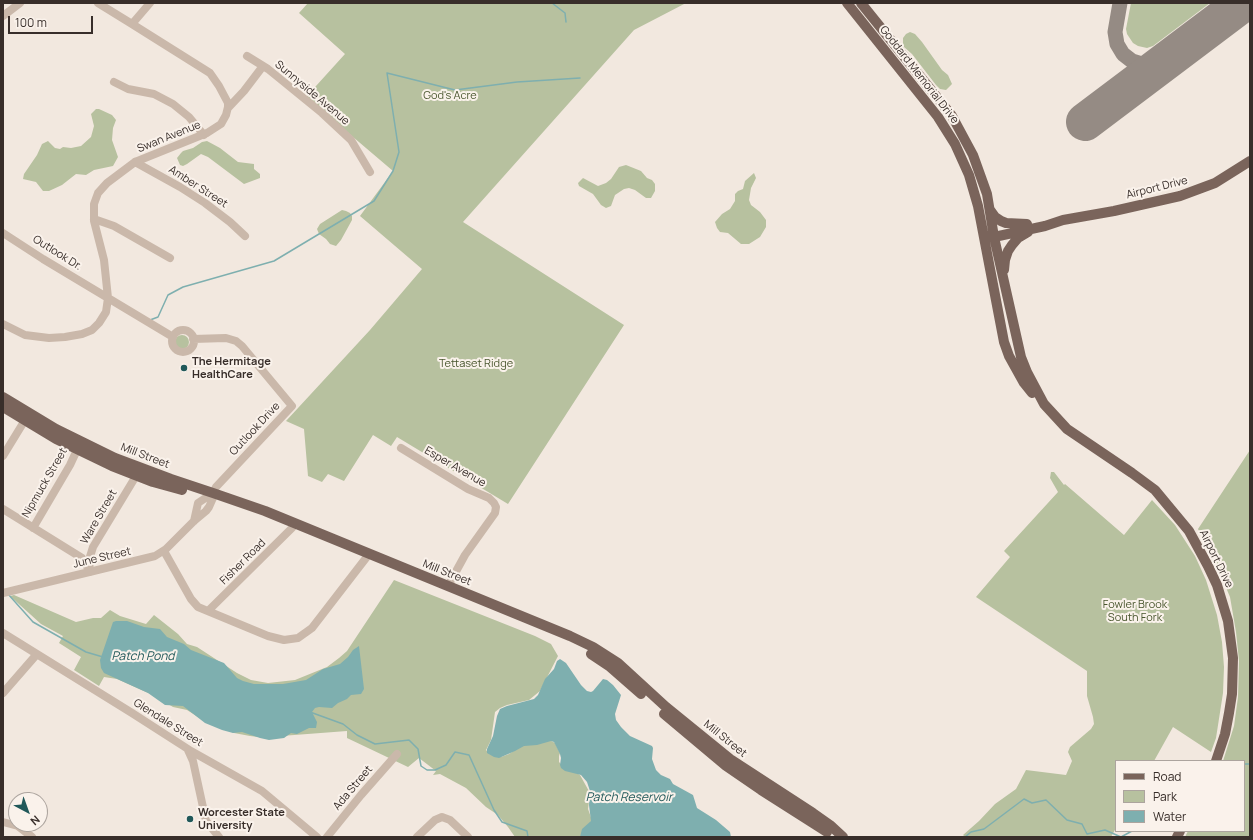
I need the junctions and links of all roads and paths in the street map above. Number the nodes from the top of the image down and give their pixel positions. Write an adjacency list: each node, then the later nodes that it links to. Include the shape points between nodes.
1 (20, 3): 6 (street)
2 (98, 3): 7 (street)
3 (150, 3): 7 (street)
4 (847, 3): 22 (main road, Goddard Memorial Drive, via 950,135 969,175)
5 (861, 3): 16 (main road, Goddard Memorial Drive, via 952,116 973,155)
6 (3, 16)
7 (132, 24): 11 (street, via 210,73 220,86)
8 (247, 56): 9 (street, Sunnyside Avenue)
9 (263, 66): 11 (street, Swan Avenue); 15 (street, Sunnyside Avenue, via 322,113 351,140)
10 (114, 82): 12 (street, via 128,89 157,95 173,104 189,117)
11 (228, 108): 12 (street, Swan Avenue, via 221,124)
12 (204, 135): 14 (street, Swan Avenue)
13 (1250, 161): 18 (main road, Airport Drive, via 1215,183 1192,192 1157,202)
14 (136, 162): 17 (street, Swan Avenue, via 101,189 94,204); 23 (street, Amber Street, via 206,203)
15 (370, 172)
16 (990, 208): 19 (main road, via 992,214 1001,221); 22 (main road, Goddard Memorial Drive)
17 (94, 219): 24 (street, via 114,226); 26 (street, Swan Avenue, via 104,260)
18 (1063, 220): 19 (main road, Airport Drive); 20 (main road, Airport Drive)
19 (1027, 224): 22 (main road, Airport Drive)
20 (1045, 226): 22 (main road, Airport Drive); 25 (main road, Airport Drive, via 1018,238 1008,251 1004,271)
21 (3, 233): 26 (street)
22 (990, 234): 25 (main road, Airport Drive); 32 (main road, Airport Drive, via 999,322 1006,349 1024,383)
23 (245, 236)
24 (170, 258)
25 (1006, 292): 32 (main road, Airport Drive, via 1021,358)
26 (108, 298): 27 (street, Swan Avenue, via 102,320 92,330 82,334 65,337 34,336); 28 (street)
27 (3, 324)
28 (173, 337): 29 (street, via 184,331); 29 (street, via 174,347 182,352 191,348)
29 (193, 339): 38 (street, Outlook Drive, via 226,338 236,341 292,406 216,487)
30 (3, 397): 38 (main road, Mill Street, via 56,429 115,458)
31 (3, 407): 33 (main road, Mill Street)
32 (1046, 407): 54 (main road, Airport Drive, via 1077,437 1154,490 1189,531 1208,566 1228,621 1233,658 1229,713)
33 (24, 420): 35 (main road, Mill Street); 36 (street)
34 (401, 448): 45 (street, Esper Avenue, via 468,489 489,498 496,507 495,513 465,555)
35 (77, 450): 37 (main road, Mill Street); 40 (street, Nipmuck Street)
36 (3, 456)
37 (136, 476): 38 (main road, Mill Street); 44 (street, Ware Street, via 94,546 89,560)
38 (211, 496): 41 (main road, Mill Street); 42 (street, June Street, via 198,503 194,521); 45 (main road, Mill Street, via 265,511)
39 (3, 509): 40 (street)
40 (33, 528): 44 (street, via 82,558)
41 (292, 528): 43 (main road, Mill Street); 47 (street, Fisher Road)
42 (164, 550): 44 (street, June Street, via 147,559); 47 (street, via 191,599 198,607)
43 (366, 558): 47 (street, via 314,626 298,638 274,638); 50 (main road, Mill Street, via 578,646)
44 (90, 572): 46 (street, June Street)
45 (448, 586): 50 (main road, Mill Street, via 582,642 618,663)
46 (3, 593)
47 (208, 612)
48 (3, 633): 49 (street, Glendale Street)
49 (37, 654): 51 (street); 52 (street, Glendale Street)
50 (636, 684): 62 (main road, Mill Street, via 726,766); 63 (main road, Mill Street, via 730,759 813,813)
51 (3, 693)
52 (188, 750): 57 (street, via 196,770 206,822); 58 (street, Glendale Street, via 262,791)
53 (397, 754): 59 (street, Ada Street)
54 (1216, 760)
55 (3, 822): 56 (street, via 18,826)
56 (32, 837)
57 (219, 837)
58 (317, 837)
59 (327, 837)
60 (417, 837): 61 (street, via 434,820 442,817 450,820)
61 (468, 837)
62 (834, 837)
63 (843, 837)

